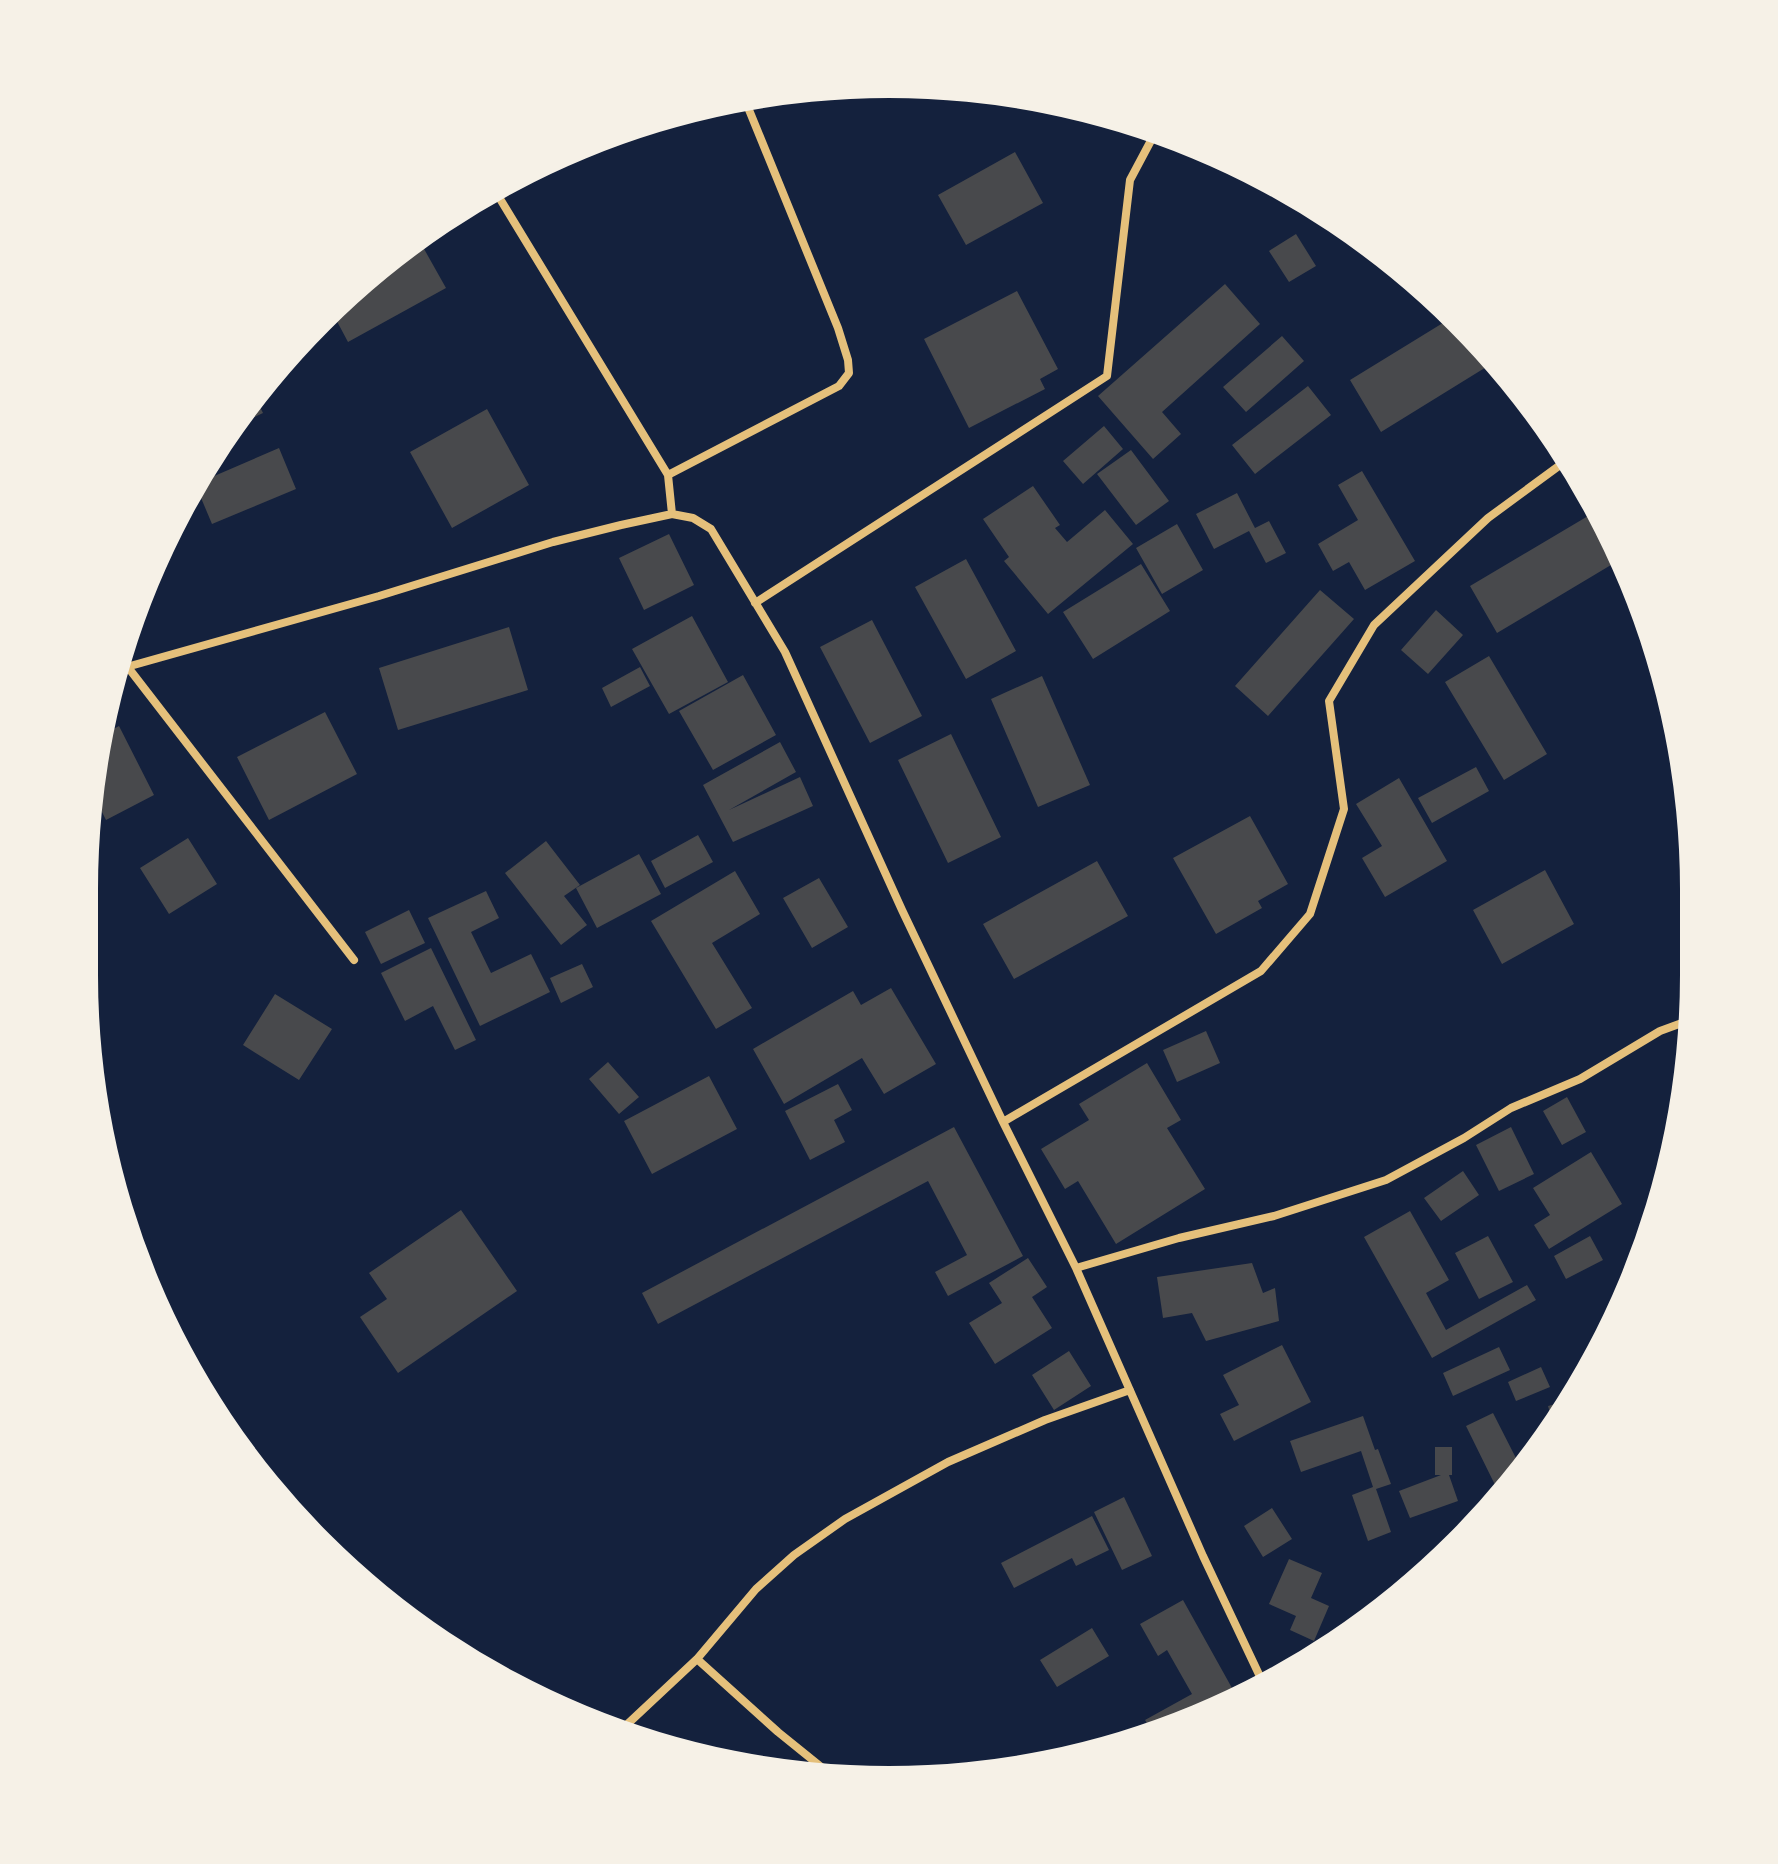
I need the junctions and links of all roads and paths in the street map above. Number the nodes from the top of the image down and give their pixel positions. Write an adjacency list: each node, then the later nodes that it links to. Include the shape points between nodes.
1 (749, 111): 5 (street, via 838,328 849,373 839,386)
2 (1150, 143): 7 (street, via 1130,180 1107,376)
3 (501, 200): 5 (street)
4 (1557, 467): 12 (street, via 1488,518 1374,625 1329,701 1344,809 1310,914 1261,971)
5 (668, 475): 6 (street)
6 (672, 514): 7 (street, via 711,529); 8 (street, via 553,542)
7 (755, 603): 12 (street, via 785,652)
8 (131, 665)
9 (130, 669): 10 (street)
10 (354, 960)
11 (1678, 1024): 13 (street, via 1580,1079 1511,1108 1386,1180 1274,1216)
12 (1003, 1122): 13 (street)
13 (1076, 1268): 14 (street)
14 (1130, 1390): 15 (street, via 948,1462 845,1519 756,1589); 16 (street)
15 (697, 1659): 17 (street); 18 (street)
16 (1259, 1674)
17 (630, 1722)
18 (815, 1762)

